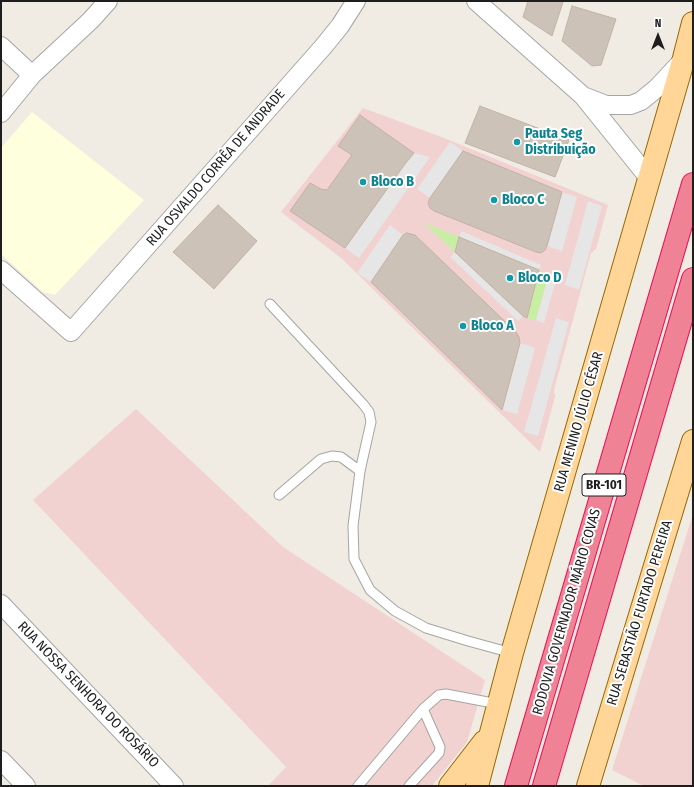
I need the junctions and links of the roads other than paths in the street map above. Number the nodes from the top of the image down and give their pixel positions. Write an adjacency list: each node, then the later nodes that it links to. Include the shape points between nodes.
1 (108, 1): 7 (street)
2 (356, 1): 12 (street, RUA OSVALDO CORRÊA DE ANDRADE, via 323,47 71,332)
3 (476, 1): 8 (street)
4 (693, 23): 6 (main road, RUA MENINO JÚLIO CÉSAR)
5 (1, 46): 7 (street)
6 (684, 58): 8 (street, via 654,91 631,105 606,105); 10 (main road, RUA MENINO JÚLIO CÉSAR)
7 (32, 75): 9 (street)
8 (583, 96): 10 (street)
9 (1, 113)
10 (649, 178): 19 (main road, RUA MENINO JÚLIO CÉSAR)
11 (693, 184): 30 (highway, RODOVIA GOVERNADOR MÁRIO COVAS / BR-101)
12 (1, 270)
13 (693, 279): 31 (highway, RODOVIA GOVERNADOR MÁRIO COVAS / BR-101)
14 (270, 304): 16 (lane, via 368,412 371,422)
15 (693, 441): 32 (main road, RUA SEBASTIÃO FURTADO PEREIRA)
16 (360, 471): 17 (lane, via 341,457 321,459); 19 (lane, via 353,526 354,558 370,590 394,611 426,628)
17 (279, 495)
18 (1, 604): 25 (street, RUA NOSSA SENHORA DO ROSÁRIO)
19 (512, 653): 20 (main road, RUA MENINO JÚLIO CÉSAR)
20 (498, 704): 21 (lane, via 446,694 439,695); 22 (main road, RUA MENINO JÚLIO CÉSAR)
21 (423, 709): 26 (lane); 27 (lane, via 440,748 439,753)
22 (491, 733): 28 (main road); 29 (main road, RUA MENINO JÚLIO CÉSAR)
23 (1, 760): 24 (street)
24 (26, 786)
25 (174, 786)
26 (358, 786)
27 (409, 786)
28 (450, 786)
29 (477, 786)
30 (516, 786)
31 (544, 786)
32 (588, 786)

